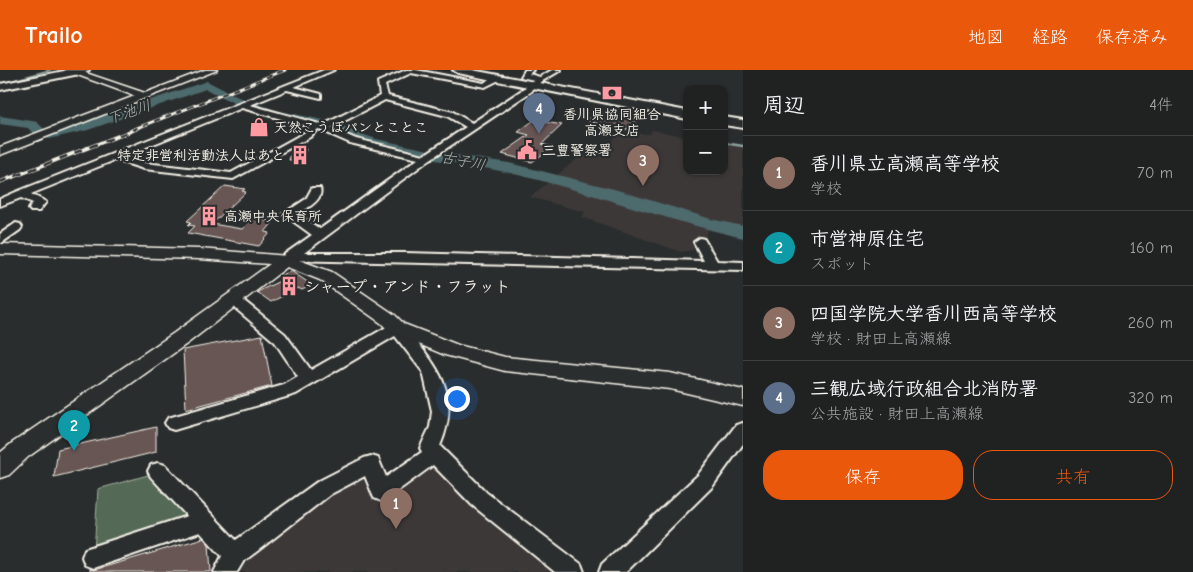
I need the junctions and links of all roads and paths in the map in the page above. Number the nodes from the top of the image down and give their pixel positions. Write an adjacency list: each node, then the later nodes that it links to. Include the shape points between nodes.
1 (213, 70): 14 (street)
2 (330, 70): 13 (street)
3 (458, 70): 9 (main road)
4 (529, 70): 10 (street, via 524,76)
5 (557, 70): 10 (street)
6 (76, 71): 12 (main road); 14 (street)
7 (391, 71): 8 (street)
8 (409, 71): 9 (street, via 485,85); 16 (street, via 381,84)
9 (496, 78): 11 (main road)
10 (541, 79): 11 (street)
11 (530, 85): 19 (main road); 23 (street, via 529,89)
12 (0, 87)
13 (284, 87): 15 (street); 17 (street)
14 (145, 96): 24 (street)
15 (318, 96)
16 (384, 97): 22 (street); 23 (street, via 450,114)
17 (254, 100): 18 (street); 22 (street)
18 (239, 105): 22 (street); 25 (street)
19 (683, 114)
20 (728, 122): 21 (main road)
21 (743, 124)
22 (325, 126): 25 (street, via 233,176 144,166); 26 (street, via 353,141)
23 (473, 128): 26 (street)
24 (0, 151)
25 (112, 154): 28 (street)
26 (430, 155): 32 (street)
27 (316, 190): 32 (street, via 310,202 289,214)
28 (20, 194): 29 (street); 30 (street, via 40,202)
29 (0, 203)
30 (35, 210)
31 (16, 227): 33 (street)
32 (320, 235): 36 (street)
33 (0, 240)
34 (700, 242): 37 (street)
35 (0, 249): 36 (street, via 215,255)
36 (285, 261): 37 (street, via 405,257); 39 (street); 40 (street, via 326,276 388,318)
37 (713, 265): 38 (street)
38 (743, 266)
39 (233, 300): 41 (street, via 280,338); 45 (street)
40 (397, 328): 41 (street); 42 (street, via 452,350 506,364 670,380); 46 (street, via 430,370 441,411 439,427 430,448)
41 (309, 380): 43 (street, via 290,390)
42 (743, 398)
43 (174, 423)
44 (743, 430): 53 (street, via 705,480)
45 (10, 452): 47 (street)
46 (434, 454): 51 (street, via 381,492 371,464 324,488); 52 (street, via 441,464 515,528)
47 (0, 468)
48 (158, 471): 49 (street)
49 (204, 521): 50 (street); 51 (street)
50 (94, 557)
51 (230, 563)
52 (573, 572)
53 (610, 572)

